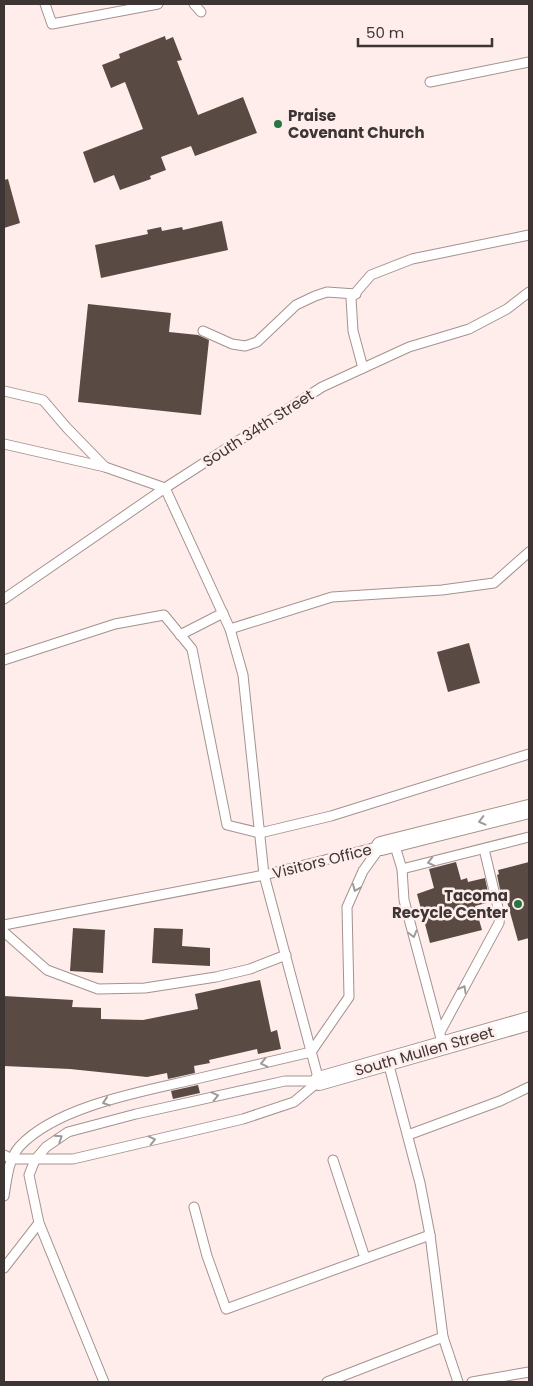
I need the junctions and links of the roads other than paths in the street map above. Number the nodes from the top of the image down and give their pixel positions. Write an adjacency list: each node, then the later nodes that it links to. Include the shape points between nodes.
1 (45, 4): 2 (lane, via 52,24)
2 (158, 4)
3 (194, 4): 4 (lane)
4 (201, 12)
5 (529, 62): 6 (lane)
6 (430, 82)
7 (529, 235): 9 (lane, via 412,260 371,276)
8 (529, 292): 11 (lane, South 34th Street, via 507,309 469,329 409,347)
9 (356, 294): 10 (lane, via 327,292 315,296 296,305 257,342 245,346); 11 (lane, via 351,298 353,331)
10 (202, 331)
11 (362, 368): 15 (lane, South 34th Street, via 322,387)
12 (4, 391): 14 (lane, via 43,400)
13 (4, 444): 14 (lane)
14 (105, 467): 15 (lane)
15 (165, 488): 17 (lane, South 34th Street); 18 (lane)
16 (529, 552): 19 (lane, via 494,584 332,597)
17 (4, 599)
18 (223, 613): 19 (lane); 20 (lane)
19 (230, 629): 24 (lane, via 243,675)
20 (180, 635): 21 (lane, via 164,615 115,624); 24 (lane, via 192,649 227,825)
21 (4, 660)
22 (529, 754): 24 (lane, via 331,816)
23 (529, 809): 26 (street, one-way to 26)
24 (260, 833): 29 (lane)
25 (529, 837): 27 (lane)
26 (387, 845): 28 (lane); 29 (lane, Visitors Office); 35 (lane, one-way to 35, via 363,871 348,907 349,997)
27 (484, 849): 28 (lane, one-way to 28); 34 (lane, one-way to 27, via 500,916)
28 (402, 869): 34 (lane, one-way to 34, via 404,900)
29 (264, 875): 30 (lane, Visitors Office); 32 (lane)
30 (4, 925)
31 (4, 932): 32 (lane, via 47,970 98,989 145,988 216,977 250,969)
32 (286, 955): 35 (lane)
33 (529, 1021): 34 (street, South Mullen Street)
34 (442, 1039): 36 (street, South Mullen Street)
35 (312, 1052): 37 (lane); 40 (lane, one-way to 40, via 136,1093 78,1111 44,1127)
36 (388, 1062): 37 (street, South Mullen Street); 39 (lane)
37 (319, 1081): 41 (lane, one-way to 37, via 73,1159 243,1119 294,1102); 41 (lane, one-way to 37, via 46,1147 68,1132 285,1081)
38 (529, 1087): 39 (lane, via 500,1102)
39 (408, 1135): 46 (lane)
40 (8, 1157): 41 (lane); 43 (lane)
41 (35, 1160): 45 (lane, via 29,1175)
42 (333, 1160): 47 (lane)
43 (4, 1196)
44 (194, 1207): 47 (lane, via 226,1309)
45 (39, 1222): 48 (lane); 51 (lane)
46 (430, 1236): 47 (lane); 49 (lane)
47 (365, 1258)
48 (4, 1268)
49 (443, 1337): 52 (lane); 53 (lane)
50 (529, 1372): 54 (lane)
51 (104, 1382)
52 (327, 1382)
53 (458, 1382)
54 (472, 1382)

